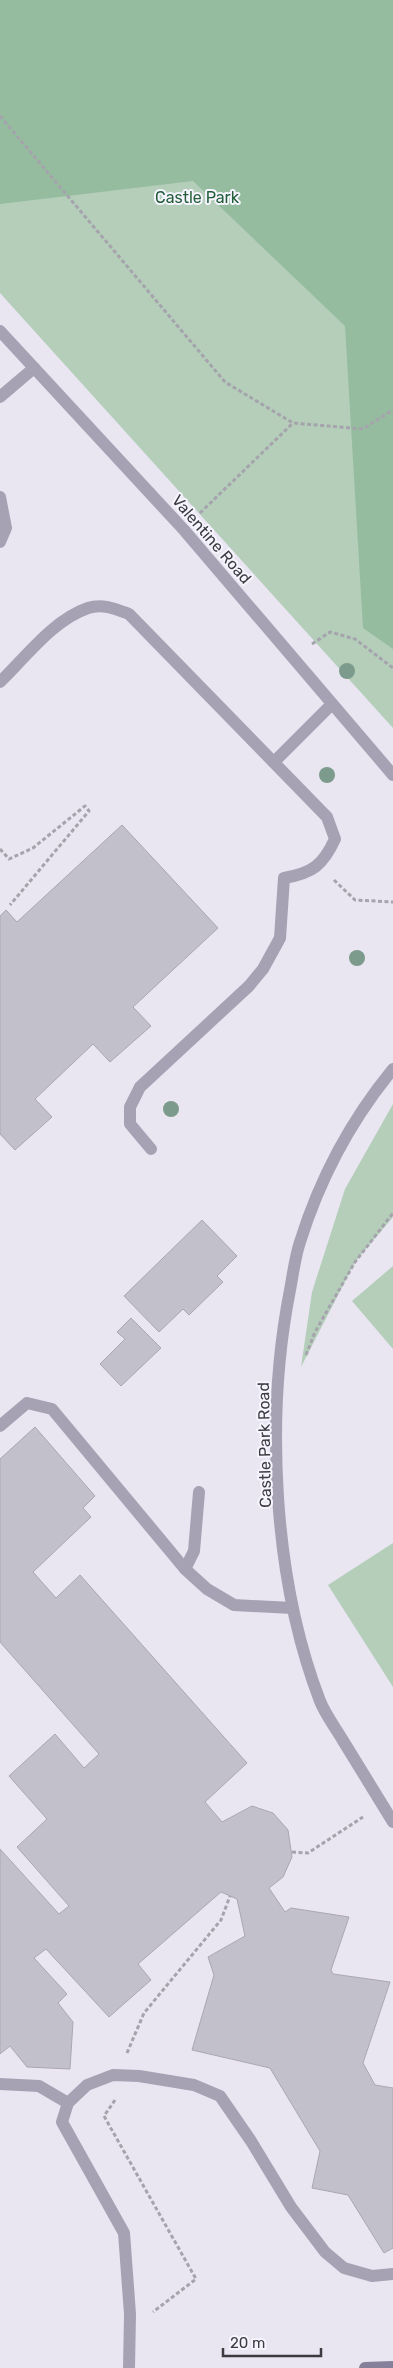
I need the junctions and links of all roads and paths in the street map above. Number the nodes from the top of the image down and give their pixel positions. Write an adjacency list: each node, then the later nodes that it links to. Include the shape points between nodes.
1 (0, 116): 6 (path, via 225,382)
2 (0, 331): 3 (street, Valentine Road)
3 (34, 368): 4 (street); 8 (street, Valentine Road)
4 (0, 397)
5 (393, 410): 6 (path, via 363,429)
6 (293, 423): 8 (path)
7 (0, 498): 9 (street, via 6,528)
8 (184, 530): 10 (street, Valentine Road)
9 (0, 542)
10 (292, 658): 11 (path, via 330,632 355,639); 13 (street, Valentine Road)
11 (393, 668)
12 (0, 682): 14 (street, via 65,620 89,607 108,606 129,614)
13 (332, 704): 14 (street); 15 (street, Valentine Road)
14 (274, 762): 17 (street, via 327,817 335,839 328,855)
15 (393, 775)
16 (0, 849): 19 (path, via 9,859 34,848 85,806 89,811)
17 (318, 864): 18 (path, via 355,900); 21 (street, via 307,874 284,878 280,938 258,975 140,1087 130,1107 130,1124)
18 (393, 902)
19 (10, 905)
20 (393, 1069): 27 (street, Castle Park Road, via 366,1101 333,1157 299,1243 284,1321 279,1383 279,1474 284,1553)
21 (151, 1149)
22 (393, 1213): 23 (path, via 355,1262)
23 (304, 1358)
24 (0, 1426): 26 (street, via 27,1404 52,1409)
25 (198, 1492): 26 (street, via 194,1551)
26 (185, 1569): 27 (street, via 207,1589 234,1605)
27 (292, 1608): 28 (street, Castle Park Road, via 320,1703)
28 (382, 1804): 29 (street, Castle Park Road); 30 (path, via 308,1853)
29 (393, 1822)
30 (292, 1852)
31 (230, 1896): 32 (path, via 221,1920 144,2013)
32 (120, 2076): 34 (street, via 113,2075 87,2085); 35 (street, via 194,2085 220,2096 291,2207 325,2252 344,2268 372,2276); 36 (path, via 115,2101 104,2116 196,2279 151,2313)
33 (0, 2084): 34 (street, via 39,2086)
34 (68, 2103): 36 (street, via 62,2122 124,2233)
35 (393, 2274)
36 (130, 2314): 38 (street)
37 (393, 2367): 39 (street)
38 (129, 2368)
39 (365, 2368)

